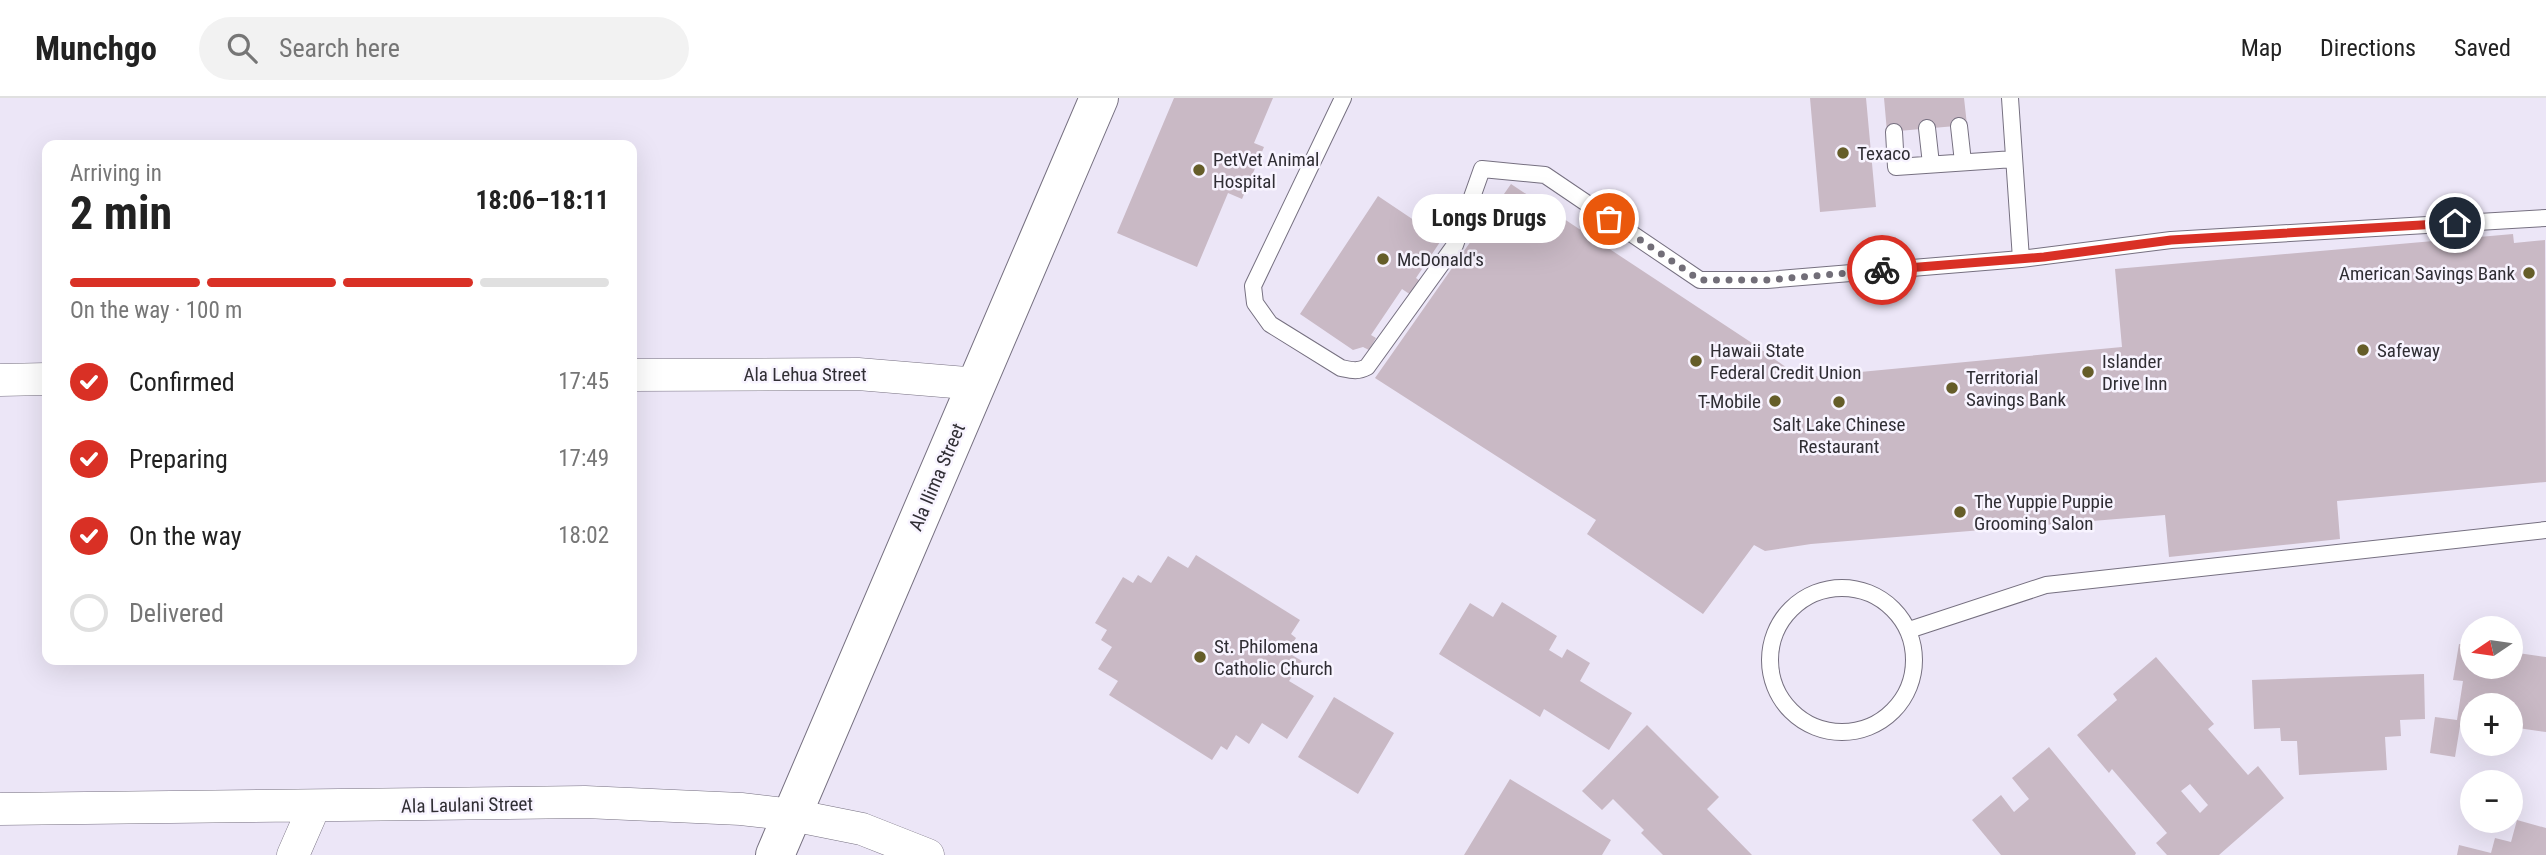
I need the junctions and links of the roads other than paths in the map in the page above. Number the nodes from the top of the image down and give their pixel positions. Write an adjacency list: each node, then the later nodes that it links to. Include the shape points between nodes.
1 (1099, 98): 15 (street, Ala Ilima Street)
2 (1343, 98): 11 (lane, via 1253,286 1255,303 1270,324 1341,368 1360,371 1367,367 1455,245 1482,169 1545,175 1700,280 1767,280)
3 (2010, 98): 7 (lane)
4 (1959, 126): 8 (lane)
5 (1927, 128): 9 (lane)
6 (1894, 132): 9 (lane, via 1896,167)
7 (2014, 159): 8 (lane); 11 (lane)
8 (1963, 162): 9 (lane)
9 (1931, 164)
10 (2546, 218): 11 (lane, via 2171,240)
11 (2021, 259)
12 (637, 375): 15 (street, Ala Lehua Street, via 858,374)
13 (42, 379): 14 (street)
14 (0, 380)
15 (978, 384): 20 (street, Ala Ilima Street)
16 (2546, 530): 17 (lane, via 2046,584)
17 (1909, 630): 17 (lane, via 1913,677 1904,699 1868,728 1844,733 1822,729 1800,719 1783,703 1773,681 1774,633 1787,612 1805,597 1828,588 1852,588 1875,595 1895,610)
18 (314, 807): 19 (street, Ala Laulani Street); 20 (street, Ala Laulani Street, via 585,802); 21 (street)
19 (0, 809)
20 (792, 815): 22 (street, Ala Ilima Street); 23 (street, Ala Laulani Street, via 862,829)
21 (293, 855)
22 (775, 855)
23 (928, 855)

